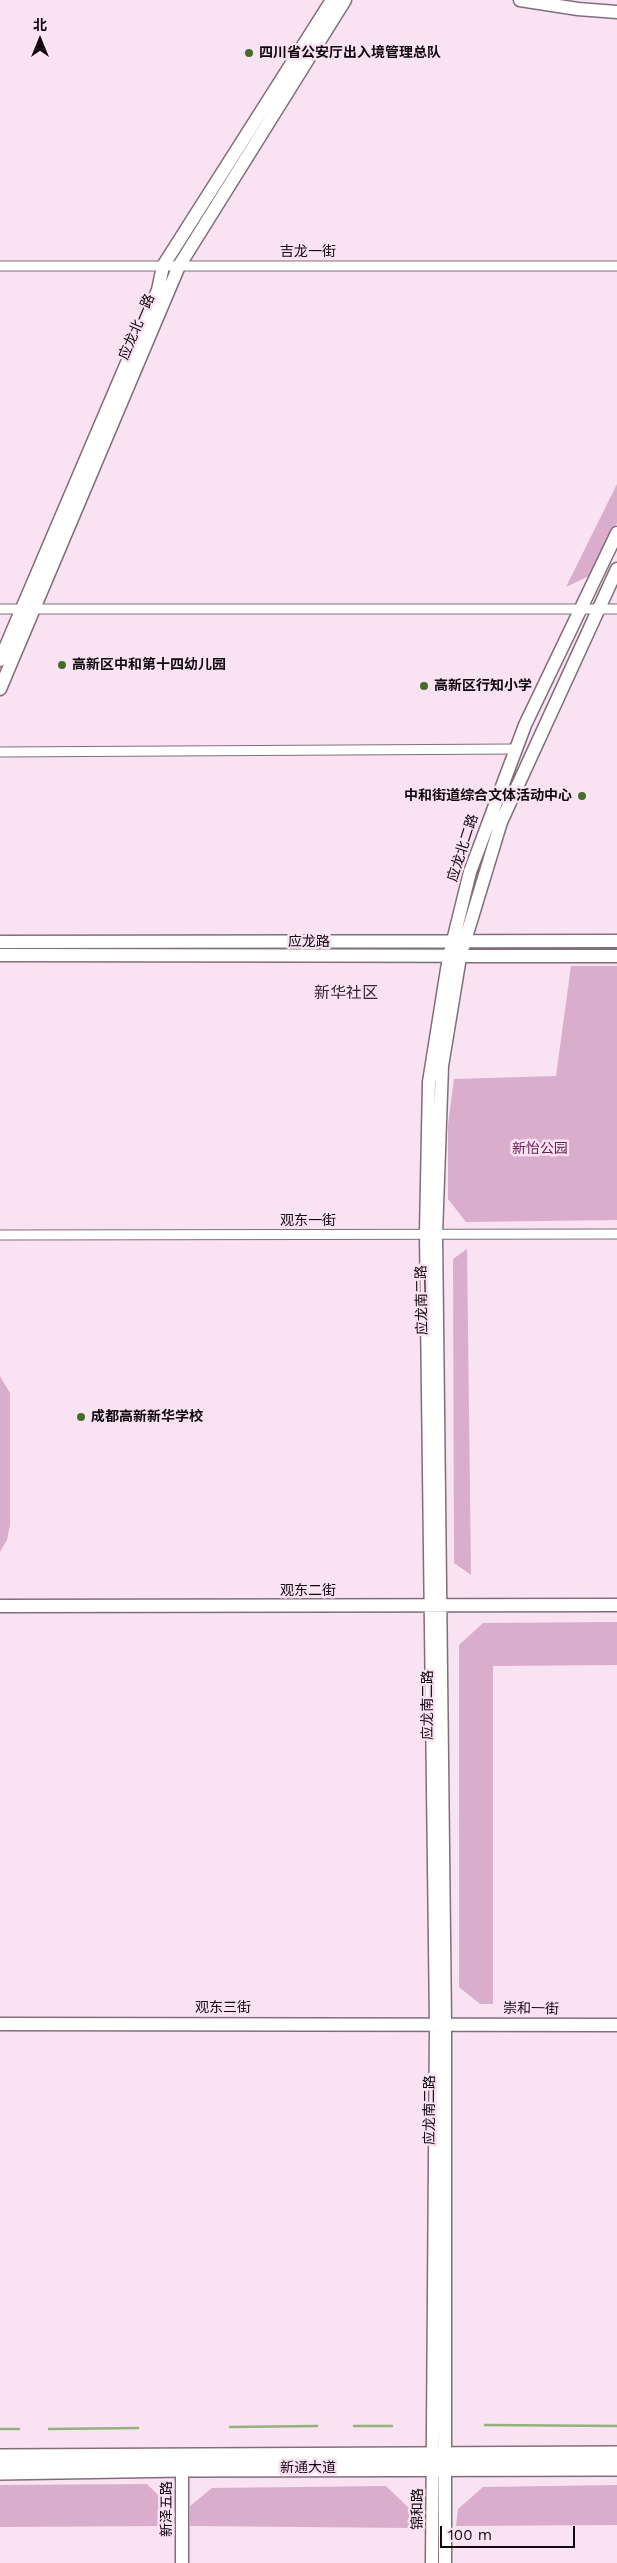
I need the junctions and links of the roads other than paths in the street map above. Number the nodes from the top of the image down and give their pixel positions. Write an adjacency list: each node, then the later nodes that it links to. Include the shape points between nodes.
1 (332, 0): 6 (street, 应龙北一路)
2 (345, 0): 7 (street, 应龙北一路)
3 (520, 0): 4 (street)
4 (617, 12)
5 (0, 266): 6 (street, 吉龙一街)
6 (163, 266): 7 (street, 吉龙一街); 14 (street, 应龙北一路, via 158,290)
7 (180, 266): 8 (street, 吉龙一街); 14 (street, 应龙北一路)
8 (617, 266)
9 (617, 533): 11 (street, 应龙北二路)
10 (617, 569): 12 (street, 应龙北二路)
11 (579, 608): 12 (street); 14 (street); 18 (street, 应龙北二路)
12 (598, 608): 15 (street); 20 (street, 应龙北二路, via 501,822)
13 (0, 609): 14 (street)
14 (27, 609): 16 (street, 应龙北一路); 17 (street, 应龙北一路)
15 (617, 609)
16 (0, 660)
17 (0, 689)
18 (515, 748): 19 (street); 20 (street, 应龙北二路, via 470,872)
19 (0, 752)
20 (459, 941): 21 (street, 应龙路); 22 (street, 应龙路); 25 (street, 应龙北二路)
21 (617, 941)
22 (0, 942)
23 (0, 955): 25 (street, 应龙路)
24 (617, 956): 25 (street, 应龙路)
25 (454, 957): 26 (street, 应龙南二路, via 429,1082)
26 (431, 1234): 27 (street, 观东一街); 28 (street, 观东一街); 31 (street, 应龙南二路)
27 (617, 1234)
28 (0, 1235)
29 (617, 1605): 31 (street, 观东二街)
30 (0, 1606): 31 (street, 观东二街)
31 (436, 1606): 32 (street, 应龙南二路)
32 (441, 2023): 33 (street, 观东三街); 34 (street, 崇和一街); 37 (street, 应龙南二路)
33 (0, 2024)
34 (617, 2025)
35 (617, 2454): 37 (main road, 新通大道)
36 (0, 2457): 38 (main road, 新通大道)
37 (439, 2461): 38 (main road, 新通大道); 39 (main road, 新通大道); 42 (street, 锦和路); 43 (street, 锦和路)
38 (182, 2462): 40 (main road, 新通大道); 41 (street, 新泽五路)
39 (617, 2468)
40 (0, 2472)
41 (182, 2563)
42 (432, 2563)
43 (445, 2563)

